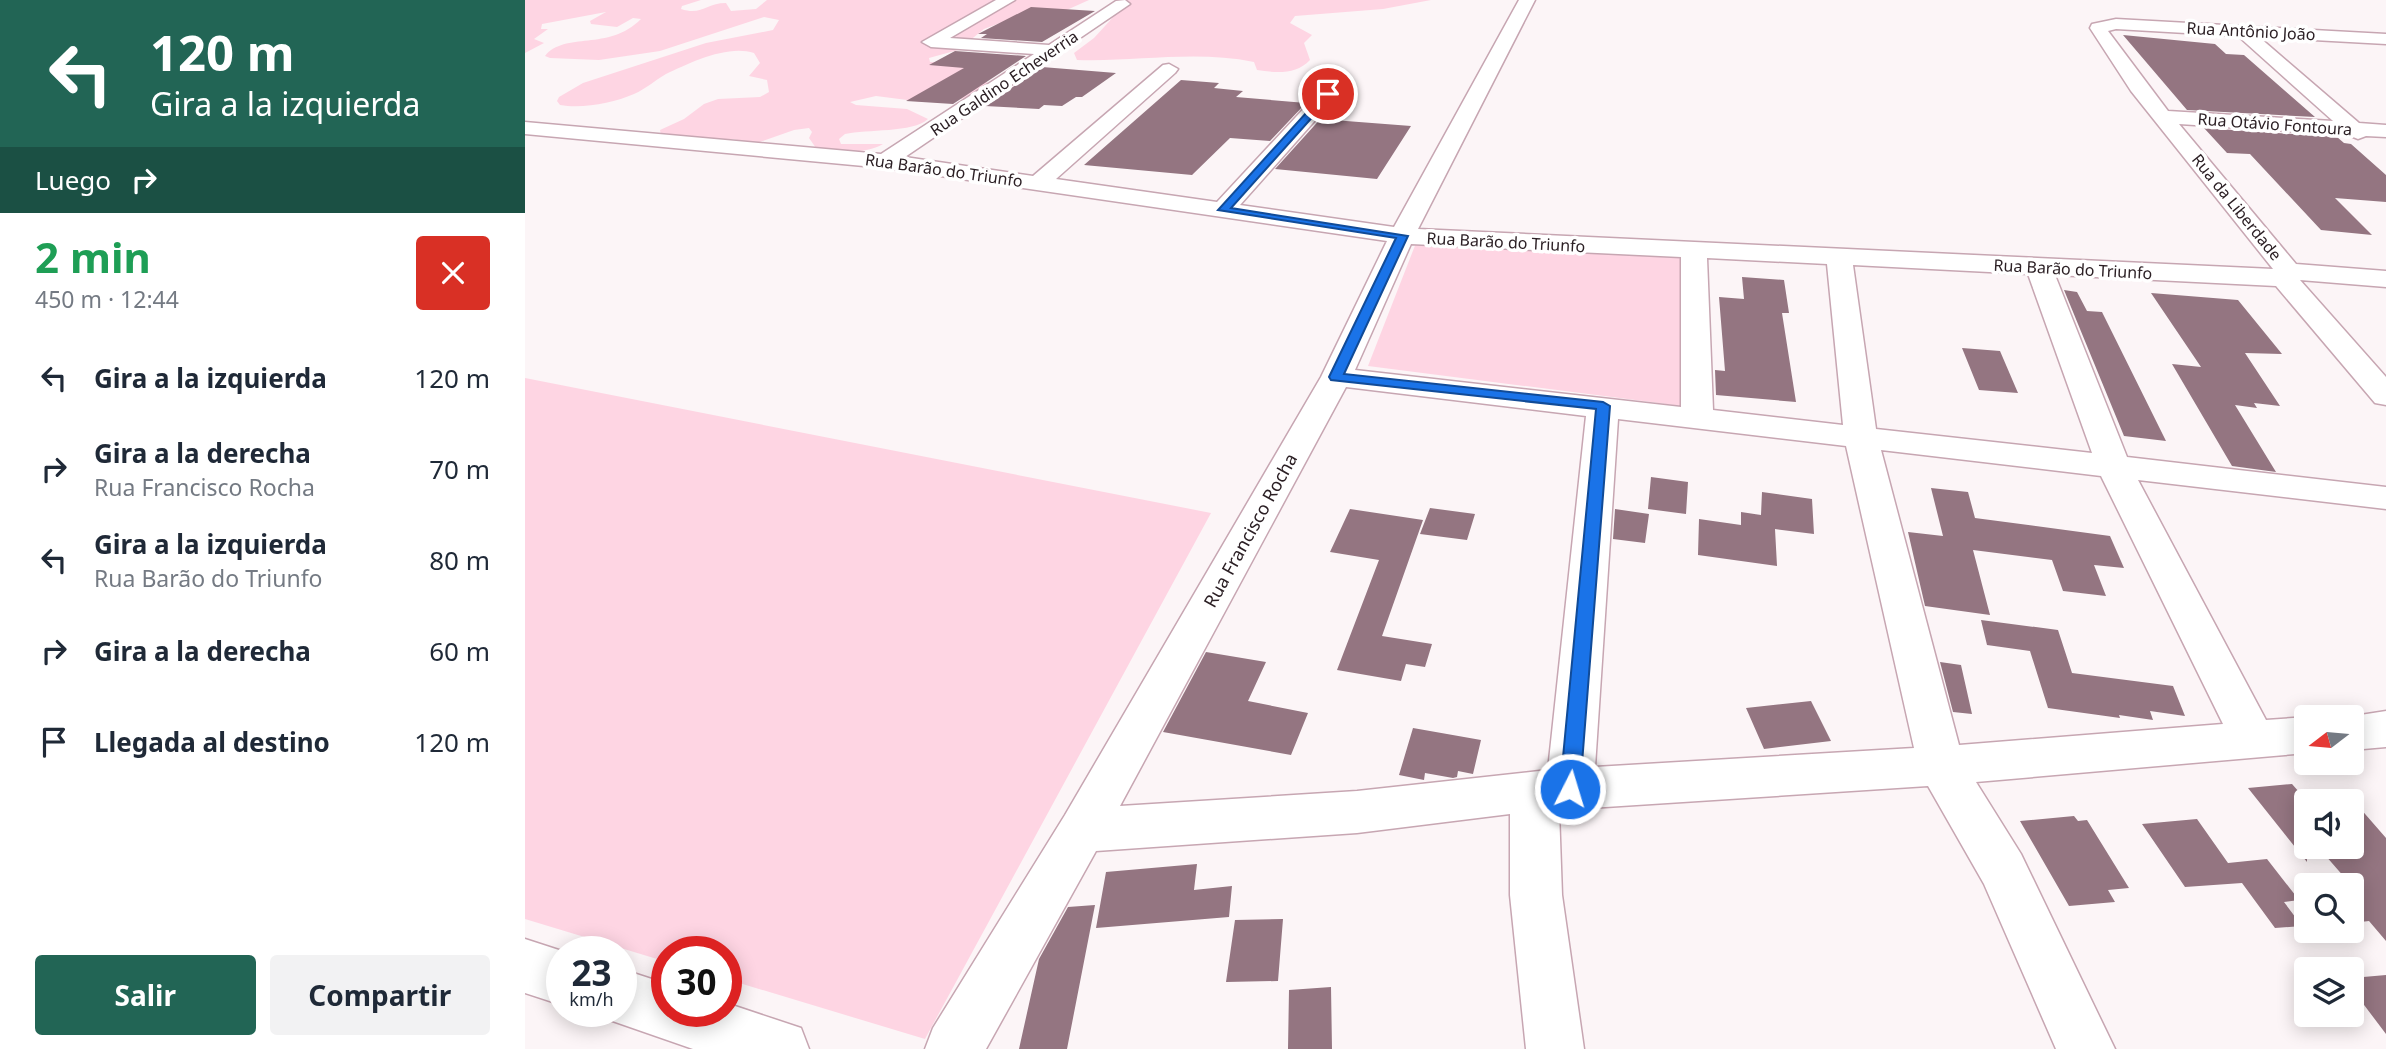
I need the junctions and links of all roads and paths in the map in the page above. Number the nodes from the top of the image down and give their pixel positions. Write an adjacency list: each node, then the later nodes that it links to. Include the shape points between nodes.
1 (1007, 0): 7 (street, via 931,43)
2 (1527, 0): 17 (street, Rua Francisco Rocha)
3 (1122, 4): 7 (street, Rua Galdino Echeverria)
4 (2116, 24): 5 (street, Rua Antônio João); 10 (street, Rua da Liberdade, via 2098,28)
5 (2241, 30): 6 (street, Rua Antônio João); 12 (street)
6 (2386, 38)
7 (1052, 50): 14 (street, Rua Galdino Echeverria)
8 (1169, 69): 15 (street)
9 (1328, 94): 16 (street)
10 (2164, 117): 12 (street, Rua Otávio Fontoura); 21 (street, Rua da Liberdade)
11 (525, 128): 14 (street, Rua Barão do Triunfo)
12 (2353, 128): 13 (street, Rua Otávio Fontoura)
13 (2382, 140)
14 (885, 161): 15 (street, Rua Barão do Triunfo)
15 (1038, 183): 16 (street, Rua Barão do Triunfo)
16 (1223, 210): 17 (street, Rua Barão do Triunfo)
17 (1402, 236): 18 (street, Rua Barão do Triunfo); 23 (street, Rua Francisco Rocha)
18 (1694, 252): 19 (street, Rua Barão do Triunfo); 26 (street)
19 (1839, 257): 20 (street, Rua Barão do Triunfo); 27 (street)
20 (2039, 267): 21 (street, Rua Barão do Triunfo); 28 (street)
21 (2286, 274): 22 (street, Rua Barão do Triunfo); 24 (street, Rua da Liberdade)
22 (2386, 279)
23 (1336, 377): 25 (street); 36 (street, Rua Francisco Rocha)
24 (2386, 396)
25 (1603, 406): 26 (street); 35 (street)
26 (1696, 416): 27 (street)
27 (1861, 437): 28 (street); 34 (street)
28 (2114, 468): 29 (street); 33 (street)
29 (2386, 498)
30 (2386, 729): 31 (street)
31 (2364, 731)
32 (2294, 736): 33 (street)
33 (2254, 740): 34 (street)
34 (1941, 766): 35 (street); 43 (street, via 2003,870)
35 (1552, 790): 36 (street, via 1357,812); 42 (street, via 1536,895)
36 (1082, 830): 41 (street, Rua Francisco Rocha)
37 (525, 966): 38 (street)
38 (546, 973)
39 (637, 1002): 40 (street)
40 (780, 1049)
41 (954, 1049)
42 (1555, 1049)
43 (2086, 1049)

